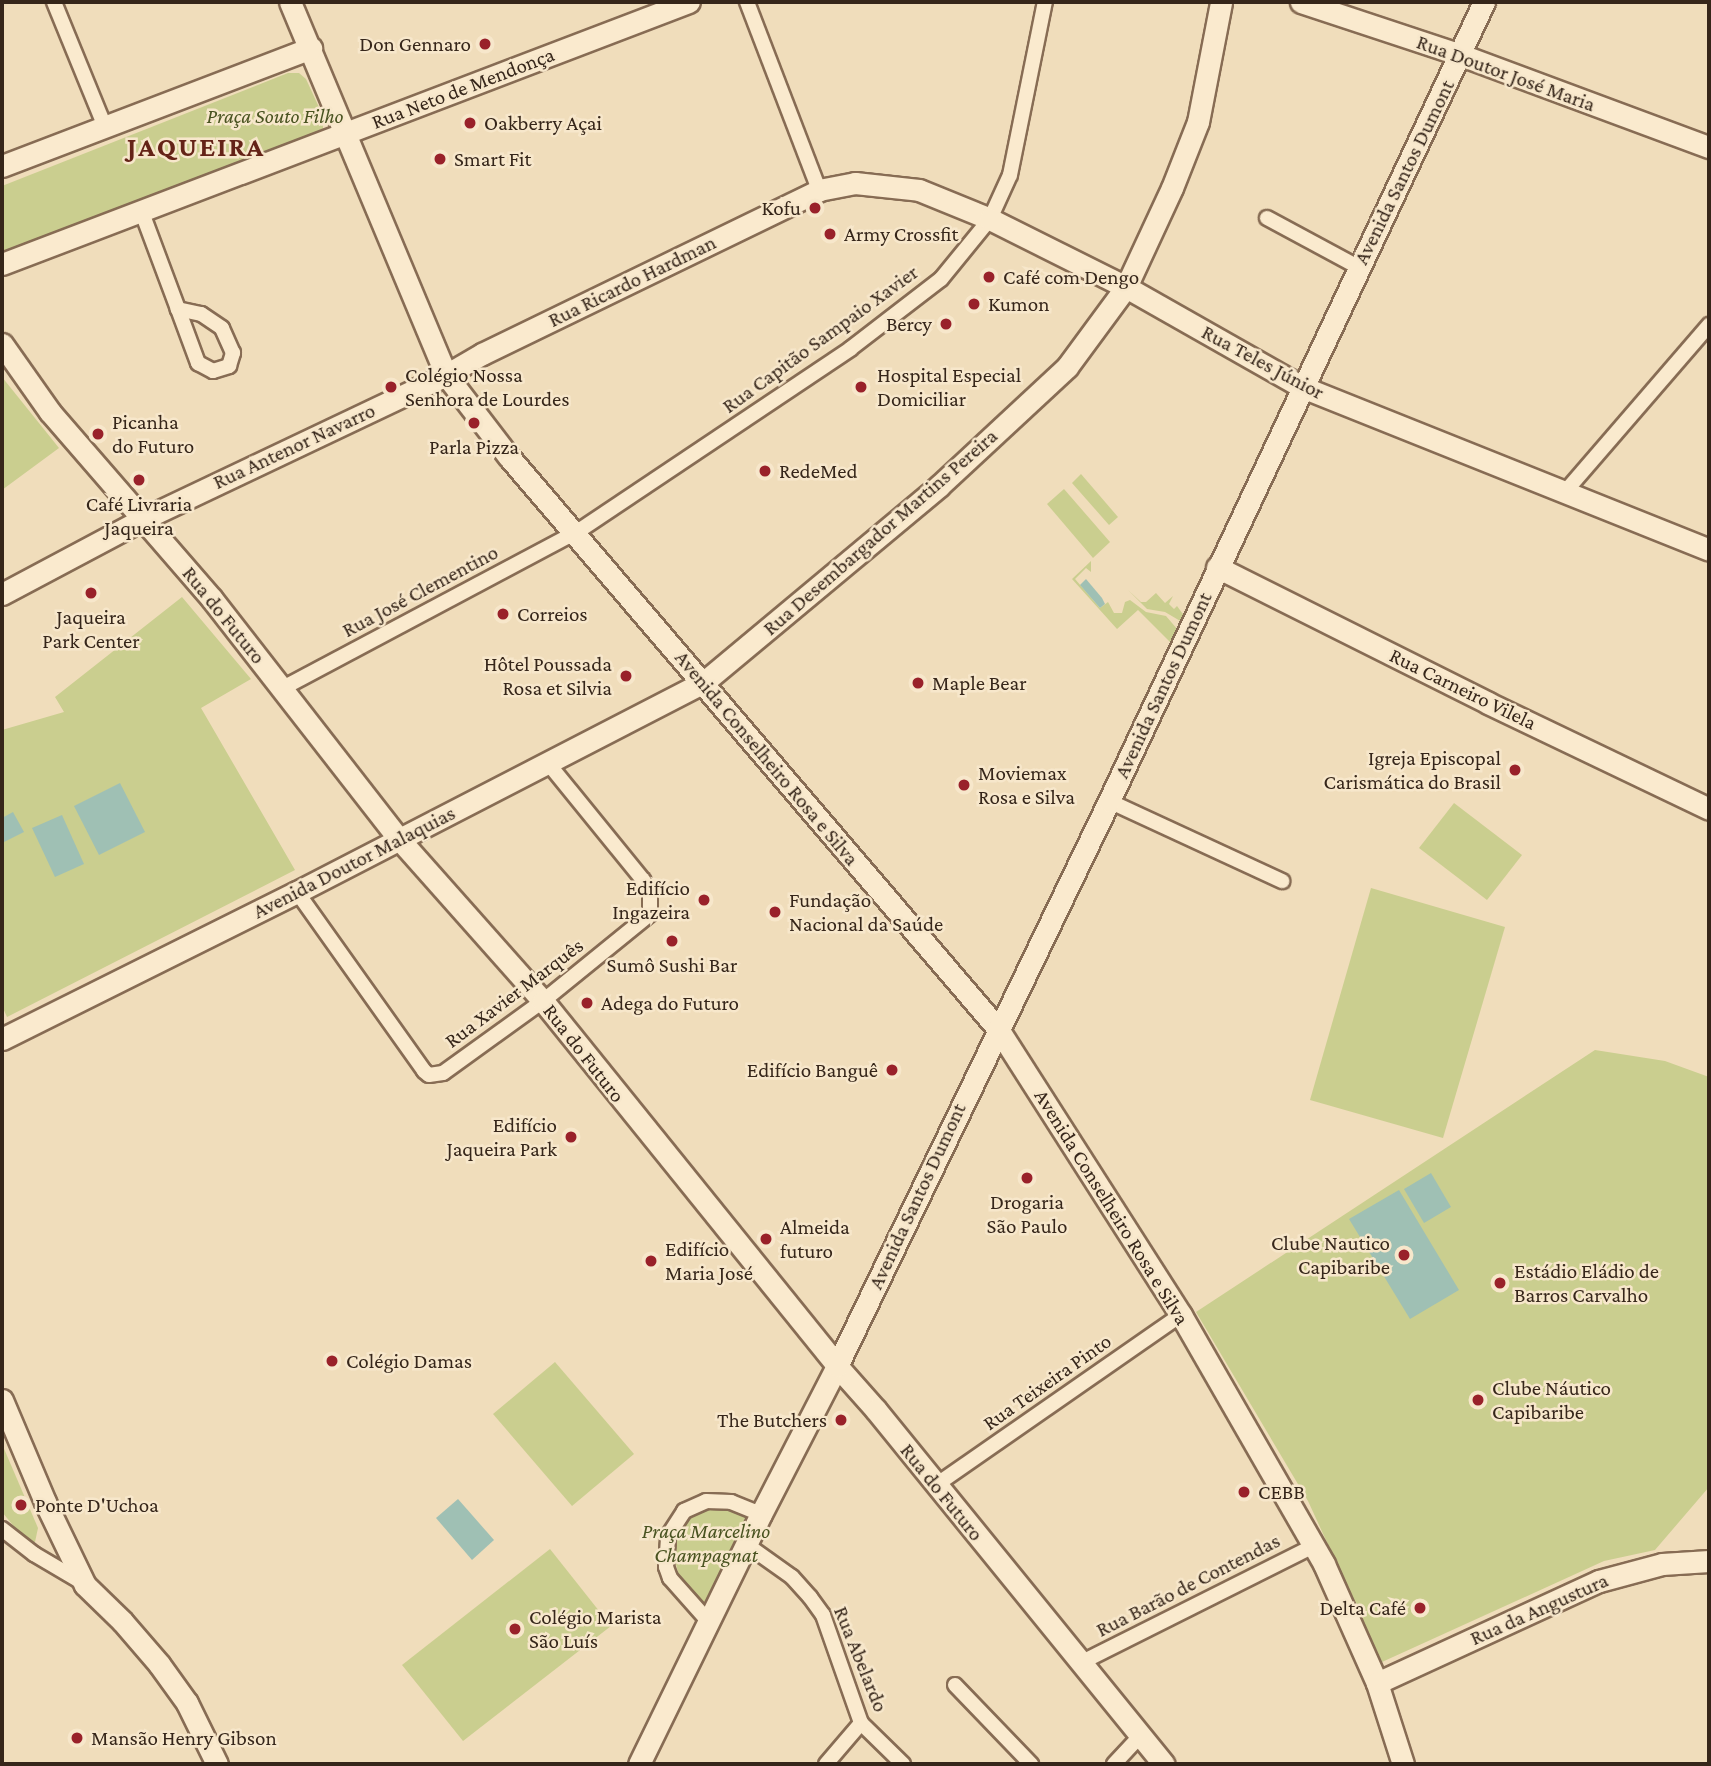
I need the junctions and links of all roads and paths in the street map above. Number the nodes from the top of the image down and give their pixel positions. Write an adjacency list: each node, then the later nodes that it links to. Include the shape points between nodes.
1 (54, 2): 11 (street)
2 (290, 2): 9 (street, Avenida Conselheiro Rosa e Silva)
3 (689, 2): 12 (street, Rua Neto de Mendonça)
4 (747, 2): 15 (street)
5 (1045, 2): 18 (street, Rua Capitão Sampaio Xavier, via 1010,175)
6 (1221, 2): 21 (street, Rua Desembargador Martins Pereira, via 1198,122)
7 (1301, 2): 10 (street, Rua Doutor José Maria)
8 (1484, 2): 10 (street, Avenida Santos Dumont)
9 (311, 48): 11 (street); 12 (street, Avenida Conselheiro Rosa e Silva)
10 (1461, 55): 13 (street, Rua Doutor José Maria); 20 (street, Avenida Santos Dumont)
11 (105, 127): 14 (street)
12 (346, 132): 16 (street, Rua Neto de Mendonça); 25 (street, Avenida Conselheiro Rosa e Silva)
13 (1709, 146)
14 (2, 166)
15 (819, 190): 18 (street, Rua Teles Júnior, via 855,183 908,188); 25 (street, Rua Ricardo Hardman)
16 (141, 210): 19 (street, Rua Neto de Mendonça); 22 (street)
17 (1267, 218): 20 (street)
18 (990, 219): 21 (street, Rua Teles Júnior); 29 (street, Rua Capitão Sampaio Xavier, via 941,279 850,349)
19 (2, 264)
20 (1358, 267): 26 (street, Avenida Santos Dumont)
21 (1126, 287): 26 (street, Rua Teles Júnior); 33 (street, Rua Desembargador Martins Pereira, via 1067,367 939,486)
22 (178, 309): 22 (street, via 198,363 213,371 229,366 233,353 222,328 201,314)
23 (1709, 326): 27 (street)
24 (2, 344): 28 (street, Rua do Futuro, via 50,412)
25 (446, 375): 28 (street, Rua Antenor Navarro); 29 (street, Avenida Conselheiro Rosa e Silva, via 509,457)
26 (1302, 387): 27 (street, Rua Teles Júnior); 31 (street, Avenida Santos Dumont)
27 (1565, 492): 30 (street, Rua Teles Júnior)
28 (143, 519): 32 (street, Rua Antenor Navarro); 34 (street, Rua do Futuro)
29 (577, 532): 33 (street, Avenida Conselheiro Rosa e Silva); 34 (street, Rua José Clementino)
30 (1709, 550)
31 (1217, 567): 36 (street, Avenida Santos Dumont); 37 (street, Rua Carneiro Vilela)
32 (2, 594)
33 (704, 682): 35 (street, Avenida Doutor Malaquias); 42 (street, Avenida Conselheiro Rosa e Silva, via 867,880)
34 (283, 688): 38 (street, Rua do Futuro)
35 (547, 762): 38 (street, Avenida Doutor Malaquias); 41 (street, Rua Xavier Marquês, via 643,880 652,903 643,922)
36 (1109, 801): 39 (street); 42 (street, Avenida Santos Dumont)
37 (1709, 808)
38 (399, 839): 40 (street, Avenida Doutor Malaquias); 41 (street, Rua do Futuro)
39 (1282, 881)
40 (297, 892): 41 (street, Rua Xavier Marquês, via 429,1075 443,1073); 43 (street, Avenida Doutor Malaquias)
41 (543, 1001): 45 (street, Rua do Futuro)
42 (998, 1029): 44 (street, Avenida Conselheiro Rosa e Silva); 45 (street, Avenida Santos Dumont)
43 (2, 1039)
44 (1181, 1315): 47 (street, Rua Teixeira Pinto); 51 (street, Avenida Conselheiro Rosa e Silva)
45 (836, 1366): 47 (street, Rua do Futuro); 48 (street, Avenida Santos Dumont)
46 (2, 1400): 53 (street)
47 (936, 1485): 55 (street, Rua do Futuro)
48 (761, 1514): 50 (street, Avenida Santos Dumont); 54 (street, via 731,1503 705,1501 684,1511 668,1536 670,1578)
49 (2, 1529): 53 (street)
50 (747, 1545): 54 (street, Avenida Santos Dumont); 58 (street, Rua Abelardo, via 792,1577 823,1615)
51 (1314, 1546): 55 (street, Rua Barão de Contendas); 56 (street, Avenida Conselheiro Rosa e Silva)
52 (1709, 1561): 56 (street, Rua da Angustura, via 1662,1564 1599,1581)
53 (85, 1585): 60 (street, via 159,1664 187,1703)
54 (709, 1622): 61 (street, Avenida Santos Dumont)
55 (1080, 1663): 59 (street, Rua do Futuro)
56 (1377, 1683): 67 (street, Avenida Conselheiro Rosa e Silva)
57 (955, 1685): 64 (street)
58 (861, 1723): 62 (street); 63 (street, Rua Abelardo)
59 (1141, 1735): 65 (street); 66 (street, Rua do Futuro)
60 (217, 1764)
61 (639, 1764)
62 (826, 1764)
63 (903, 1764)
64 (1031, 1764)
65 (1114, 1764)
66 (1164, 1764)
67 (1403, 1764)

